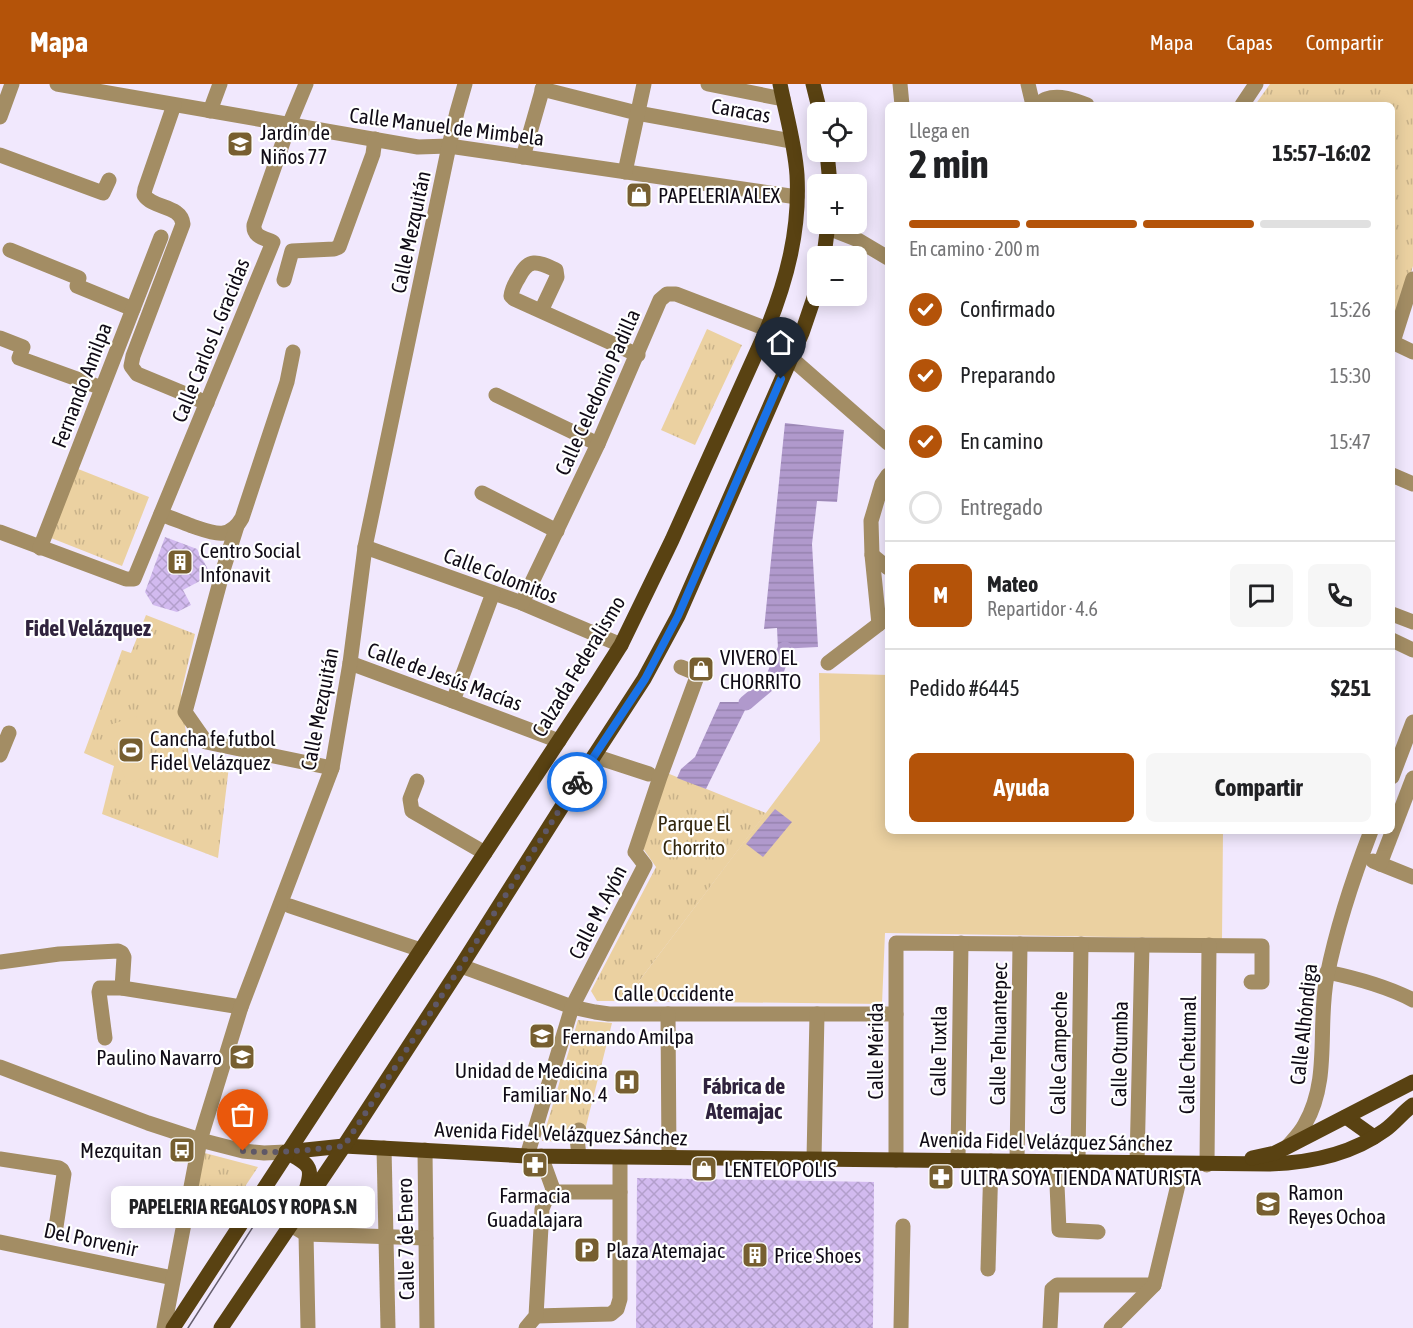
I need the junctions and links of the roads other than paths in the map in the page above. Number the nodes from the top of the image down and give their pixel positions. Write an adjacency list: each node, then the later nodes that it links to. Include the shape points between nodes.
1 (12, 84): 24 (street)
2 (57, 84): 13 (street, Calle Manuel de Mimbela)
3 (220, 84): 22 (street)
4 (306, 84): 25 (street)
5 (465, 84): 28 (street, Calle Mezquitán)
6 (644, 84): 23 (street)
7 (708, 84): 14 (street)
8 (813, 84): 15 (main road)
9 (900, 84): 16 (street)
10 (1028, 84): 17 (street)
11 (1256, 84): 20 (street)
12 (543, 86): 23 (street, Caracas); 30 (street)
13 (113, 89): 21 (street, Calle Manuel de Mimbela)
14 (781, 91): 27 (main road, Calzada Federalismo)
15 (818, 102)
16 (902, 102)
17 (1032, 102)
18 (1042, 102): 19 (street, via 1059,97)
19 (1080, 102)
20 (1244, 102)
21 (174, 105): 22 (street, Calle Manuel de Mimbela); 53 (street, via 144,195 148,201 178,213 183,224 131,366 137,374)
22 (210, 111): 25 (street, Calle Manuel de Mimbela)
23 (637, 113): 27 (street, Caracas); 31 (street)
24 (0, 117)
25 (289, 125): 26 (street, Calle Manuel de Mimbela); 53 (street, Calle Carlos L. Gracidas, via 253,230 273,243)
26 (375, 139): 28 (street, Calle Manuel de Mimbela, via 418,147); 39 (street, via 339,247 292,251)
27 (791, 141): 33 (main road, Calzada Federalismo)
28 (449, 146): 30 (street, Calle Manuel de Mimbela); 64 (street, Calle Mezquitán)
29 (0, 155): 32 (street, via 103,193)
30 (523, 157): 31 (street, Calle Manuel de Mimbela)
31 (625, 172): 33 (street, Calle Manuel de Mimbela)
32 (109, 180)
33 (797, 197): 43 (main road, Calzada Federalismo, via 794,240)
34 (845, 234): 37 (street)
35 (161, 237): 41 (street, Fernando Amilpa)
36 (10, 250): 41 (street, via 79,278 77,286)
37 (885, 256)
38 (1413, 279): 44 (street)
39 (284, 280)
40 (811, 306): 50 (main road)
41 (133, 309): 51 (street, Fernando Amilpa)
42 (541, 311): 49 (street)
43 (767, 329): 49 (street, Calle Celedonio Padilla, via 667,294 660,300); 74 (main road, Calzada Federalismo)
44 (1395, 336)
45 (0, 338): 51 (street, via 23,347 19,358)
46 (1395, 343): 48 (street)
47 (293, 352): 61 (street, via 287,382)
48 (1413, 352)
49 (638, 355): 55 (street, Calle Celedonio Padilla)
50 (791, 358): 54 (street); 85 (main road, via 673,624 645,679)
51 (102, 388): 65 (street, Fernando Amilpa)
52 (496, 395): 55 (street)
53 (207, 403): 60 (street, Calle Carlos L. Gracidas)
54 (885, 440)
55 (598, 444): 62 (street, Calle Celedonio Padilla)
56 (1395, 476): 58 (street)
57 (885, 480): 66 (street, via 871,521)
58 (1413, 484)
59 (482, 493): 62 (street)
60 (161, 514): 61 (street, via 211,533 222,534); 65 (street, Calle Carlos L. Gracidas, via 134,579)
61 (237, 526): 86 (street, via 185,711 206,742)
62 (558, 531): 69 (street, Calle Celedonio Padilla)
63 (0, 532): 65 (street)
64 (365, 547): 68 (street, Calle Colomitos); 76 (street, Calle Mezquitán)
65 (40, 548)
66 (872, 555): 67 (street); 72 (street)
67 (885, 566)
68 (493, 593): 69 (street, Calle Colomitos); 79 (street)
69 (522, 603): 74 (street, Calle Colomitos)
70 (1395, 615): 71 (street)
71 (1413, 622)
72 (883, 624): 77 (street)
73 (1395, 641): 75 (street)
74 (621, 645): 82 (main road, Calzada Federalismo)
75 (1413, 650)
76 (350, 663): 79 (street, Calle de Jesús Macías); 86 (street, Calle Mezquitán)
77 (828, 663)
78 (681, 667): 112 (street, Calle M. Ayón, via 698,674 635,852 645,865)
79 (453, 701): 82 (street, Calle de Jesús Macías)
80 (1413, 722): 83 (street)
81 (9, 733): 84 (street)
82 (559, 741): 94 (main road, Calzada Federalismo)
83 (1408, 748): 87 (street)
84 (0, 755)
85 (594, 756): 88 (street); 106 (main road)
86 (332, 768): 111 (street, Calle Mezquitán)
87 (1395, 772)
88 (649, 774)
89 (1413, 778): 91 (street)
90 (417, 781): 94 (street, via 410,799 412,811)
91 (1395, 825)
92 (1370, 834): 95 (street, Calle Alhóndiga)
93 (1392, 834): 96 (street)
94 (485, 853): 104 (main road, Calzada Federalismo)
95 (1362, 856): 96 (street); 107 (street, Calle Alhóndiga)
96 (1380, 864): 97 (street)
97 (1413, 877)
98 (290, 906): 104 (street)
99 (961, 943): 100 (street); 115 (street, Calle Mérida, via 896,943); 136 (street, Calle Tuxtla)
100 (1020, 944): 101 (street); 138 (street, Calle Tehuantepec)
101 (1081, 944): 102 (street); 140 (street, Calle Campeche)
102 (1142, 945): 103 (street); 141 (street, Calle Otumba)
103 (1209, 945): 108 (street, via 1262,946 1262,982); 144 (street, Calle Chetumal)
104 (421, 950): 128 (main road, Calzada Federalismo)
105 (0, 962): 109 (street, via 118,951 124,957)
106 (461, 966): 112 (street, Calle Occidente); 124 (main road)
107 (1327, 972): 110 (street); 125 (street, Calle Alhóndiga, via 1320,1081 1305,1125)
108 (1251, 982)
109 (122, 988): 111 (street); 116 (street, via 100,988)
110 (1413, 1000)
111 (241, 1006): 123 (street, Calle Mezquitán)
112 (572, 1007): 113 (street, Calle Occidente, via 609,1014); 129 (street, Calle M. Ayón)
113 (668, 1014): 114 (street, Calle Occidente); 132 (street)
114 (817, 1014): 115 (street, Calle Occidente); 134 (street)
115 (896, 1014): 135 (street, Calle Mérida)
116 (105, 1038)
117 (0, 1067): 123 (street, Avenida Fidel Velázquez Sánchez)
118 (1413, 1082): 120 (main road, Avenida Fidel Velázquez Sánchez)
119 (1413, 1105): 122 (main road, Avenida Fidel Velázquez Sánchez)
120 (1346, 1117): 122 (main road); 125 (main road, Avenida Fidel Velázquez Sánchez)
121 (579, 1130): 130 (street)
122 (1374, 1137): 143 (main road, Avenida Fidel Velázquez Sánchez, via 1334,1154)
123 (200, 1140): 128 (street, Avenida Fidel Velázquez Sánchez, via 243,1151); 156 (street, Calle Mezquitán)
124 (344, 1146): 126 (main road, Avenida Fidel Velázquez Sánchez); 128 (main road, Avenida Fidel Velázquez Sánchez); 147 (main road)
125 (1287, 1147): 143 (street); 144 (main road, Avenida Fidel Velázquez Sánchez, via 1262,1156)
126 (384, 1148): 127 (main road, Avenida Fidel Velázquez Sánchez); 152 (street)
127 (425, 1150): 129 (main road, Avenida Fidel Velázquez Sánchez); 153 (street, Calle 7 de Enero)
128 (286, 1152): 147 (main road, via 306,1164 310,1174); 160 (main road, Calzada Federalismo)
129 (534, 1156): 130 (main road, Avenida Fidel Velázquez Sánchez); 145 (street)
130 (579, 1156): 131 (main road, Avenida Fidel Velázquez Sánchez)
131 (620, 1157): 132 (main road, Avenida Fidel Velázquez Sánchez); 146 (street)
132 (669, 1157): 134 (main road, Avenida Fidel Velázquez Sánchez)
133 (0, 1159): 149 (street, via 62,1170 56,1227)
134 (814, 1159): 135 (main road, Avenida Fidel Velázquez Sánchez)
135 (896, 1160): 136 (main road, Avenida Fidel Velázquez Sánchez)
136 (958, 1160): 137 (main road, Avenida Fidel Velázquez Sánchez)
137 (991, 1161): 138 (main road, Avenida Fidel Velázquez Sánchez); 155 (street)
138 (1017, 1161): 139 (main road, Avenida Fidel Velázquez Sánchez)
139 (1056, 1162): 140 (main road, Avenida Fidel Velázquez Sánchez); 150 (street, via 1059,1230)
140 (1078, 1162): 141 (main road, Avenida Fidel Velázquez Sánchez)
141 (1137, 1163): 142 (main road, Avenida Fidel Velázquez Sánchez)
142 (1183, 1164): 144 (main road, Avenida Fidel Velázquez Sánchez); 157 (street)
143 (1286, 1164): 144 (main road, Avenida Fidel Velázquez Sánchez)
144 (1207, 1165)
145 (554, 1192): 146 (street); 158 (street, via 542,1209)
146 (620, 1192): 158 (street, via 617,1309 611,1314)
147 (295, 1219): 151 (street); 161 (main road)
148 (903, 1226): 165 (street)
149 (51, 1232)
150 (1098, 1232)
151 (306, 1234): 152 (street); 162 (street)
152 (386, 1237): 153 (street); 163 (street)
153 (426, 1238): 164 (street, Calle 7 de Enero)
154 (0, 1242): 156 (street, Del Porvenir)
155 (988, 1269)
156 (173, 1278): 159 (street, Calle Mezquitán)
157 (1154, 1285): 166 (street, via 1058,1285 1052,1288); 167 (street)
158 (531, 1322)
159 (164, 1328)
160 (173, 1328)
161 (221, 1328)
162 (308, 1328)
163 (388, 1328)
164 (428, 1328)
165 (901, 1328)
166 (1050, 1328)
167 (1111, 1328)

